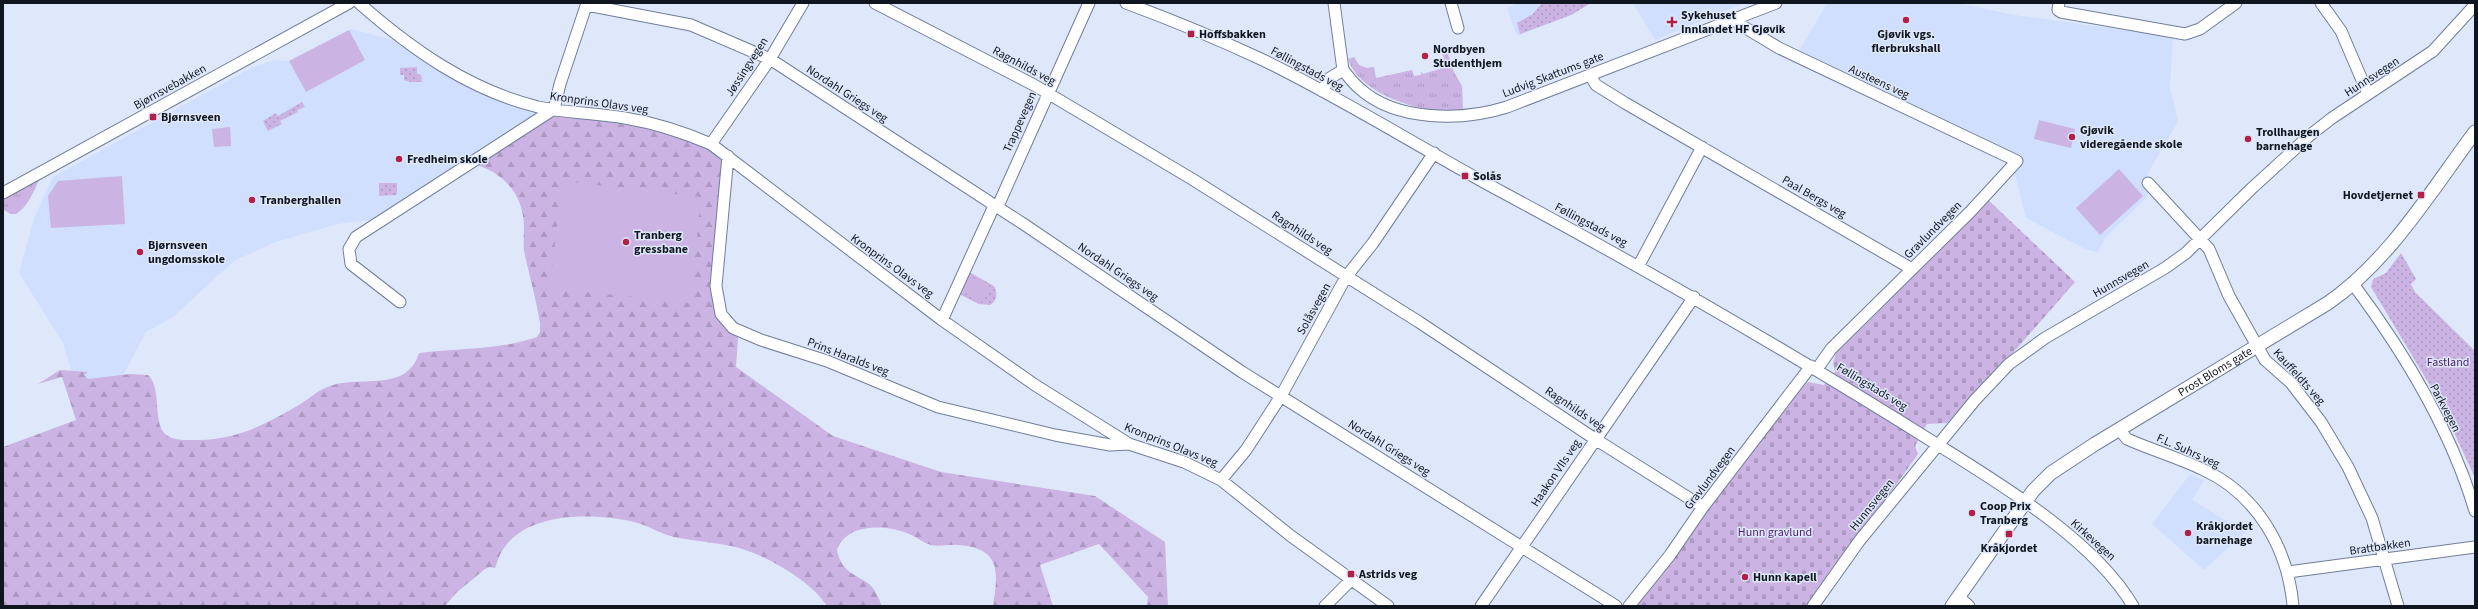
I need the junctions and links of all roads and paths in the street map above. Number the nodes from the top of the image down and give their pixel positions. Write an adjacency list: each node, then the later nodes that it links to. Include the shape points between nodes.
1 (349, 3): 31 (street, Bjørnsvebakken)
2 (359, 3): 23 (street, Kronprins Olavs veg, via 415,49 443,67 499,95)
3 (803, 3): 17 (street, Jøssingvegen)
4 (875, 3): 21 (street, Ragnhilds veg)
5 (1089, 3): 21 (street, Trappevegen)
6 (1334, 3): 18 (street)
7 (1451, 3): 16 (street)
8 (1776, 3): 15 (street, Ludvig Skattums gate)
9 (2236, 3): 14 (street, via 2200,29 2185,34)
10 (2321, 3): 22 (street, via 2341,32)
11 (587, 4): 17 (street, Nordahl Griegs veg, via 691,25); 23 (street)
12 (1130, 4): 20 (street, Føllingstads veg, via 1214,38)
13 (2475, 5): 22 (street, Hunnsvegen, via 2433,51)
14 (2058, 6)
15 (1736, 18): 19 (street, Ludvig Skattums gate); 29 (street, Austeens veg, via 1739,24 1779,48)
16 (1458, 28)
17 (770, 59): 25 (street, Jøssingvegen); 32 (street, Nordahl Griegs veg)
18 (1343, 70): 19 (street, Ludvig Skattums gate, via 1360,88 1389,106 1441,118 1492,112); 20 (street, via 1330,78)
19 (1590, 75): 26 (street, Paal Bergs veg, via 1596,85)
20 (1322, 91): 27 (street, Føllingstads veg)
21 (1047, 93): 32 (street, Trappevegen); 36 (street, Ragnhilds veg, via 1192,178)
22 (2368, 94): 33 (street, Hunnsvegen, via 2332,118 2292,151)
23 (554, 110): 25 (street, Kronprins Olavs veg, via 656,124); 39 (street, via 356,237 349,249 351,264)
24 (2475, 132): 37 (main road, Prost Bloms gate, via 2385,251)
25 (711, 144): 28 (street, Kronprins Olavs veg)
26 (1702, 147): 34 (street); 35 (street, Paal Bergs veg)
27 (1434, 153): 34 (street, Føllingstads veg); 36 (street, Solåsvegen, via 1377,237)
28 (728, 156): 40 (street, Kronprins Olavs veg); 46 (street, Prins Haralds veg, via 716,286 721,314 733,328 833,364 938,407 1055,435 1110,444)
29 (2017, 161): 35 (street, Gravlundvegen)
30 (2148, 183): 33 (street, Kauffeldts veg)
31 (3, 193)
32 (995, 207): 40 (street, Trappevegen); 43 (street, Nordahl Griegs veg)
33 (2199, 240): 41 (street, Kauffeldts veg, via 2209,248 2229,296); 47 (street, Hunnsvegen, via 2165,268 2067,324 2009,364)
34 (1639, 265): 38 (street, Føllingstads veg)
35 (1912, 269): 42 (street, Gravlundvegen)
36 (1346, 277): 43 (street, Solåsvegen); 45 (street, Ragnhilds veg, via 1419,322)
37 (2353, 284): 41 (main road, Prost Bloms gate, via 2328,303); 51 (street, Parkvegen, via 2380,321 2427,399 2454,453)
38 (1694, 297): 42 (street, Føllingstads veg); 45 (street, Haakon VIIs veg)
39 (400, 302)
40 (942, 320): 46 (street, Kronprins Olavs veg)
41 (2256, 346): 44 (main road, Prost Bloms gate); 54 (street, Kauffeldts veg, via 2265,360 2291,383 2321,422 2348,467)
42 (1814, 368): 47 (street, Føllingstads veg); 50 (street, Gravlundvegen)
43 (1281, 396): 48 (street, Solåsvegen, via 1246,450); 52 (street, Nordahl Griegs veg)
44 (2119, 429): 49 (main road, Prost Bloms gate, via 2052,473); 55 (street, F.L. Suhrs veg, via 2122,435 2134,442 2205,470 2240,494 2271,532)
45 (1595, 439): 50 (street, Ragnhilds veg); 52 (street, Haakon VIIs veg)
46 (1129, 444): 48 (street, Kronprins Olavs veg, via 1184,462)
47 (1939, 445): 49 (street, Føllingstads veg); 63 (street, Hunnsvegen, via 1860,540)
48 (1221, 480): 56 (street, Kronprins Olavs veg, via 1291,536)
49 (2025, 503): 57 (main road, Prost Bloms gate); 65 (street, Kirkevegen, via 2085,548 2121,586)
50 (1703, 507): 62 (street, Gravlundvegen, via 1670,555)
51 (2475, 511)
52 (1522, 547): 60 (street, Haakon VIIs veg); 61 (street, Nordahl Griegs veg)
53 (2475, 547): 54 (street, Brattbakken)
54 (2386, 560): 55 (street, Brattbakken); 67 (street, Kauffeldts veg)
55 (2288, 572): 66 (street, F.L. Suhrs veg)
56 (1352, 579): 58 (street); 59 (street, Kronprins Olavs veg)
57 (1956, 602): 64 (street)
58 (1325, 606)
59 (1388, 606)
60 (1481, 606)
61 (1616, 606)
62 (1629, 606)
63 (1813, 606)
64 (1969, 606)
65 (2133, 606)
66 (2293, 606)
67 (2398, 606)

